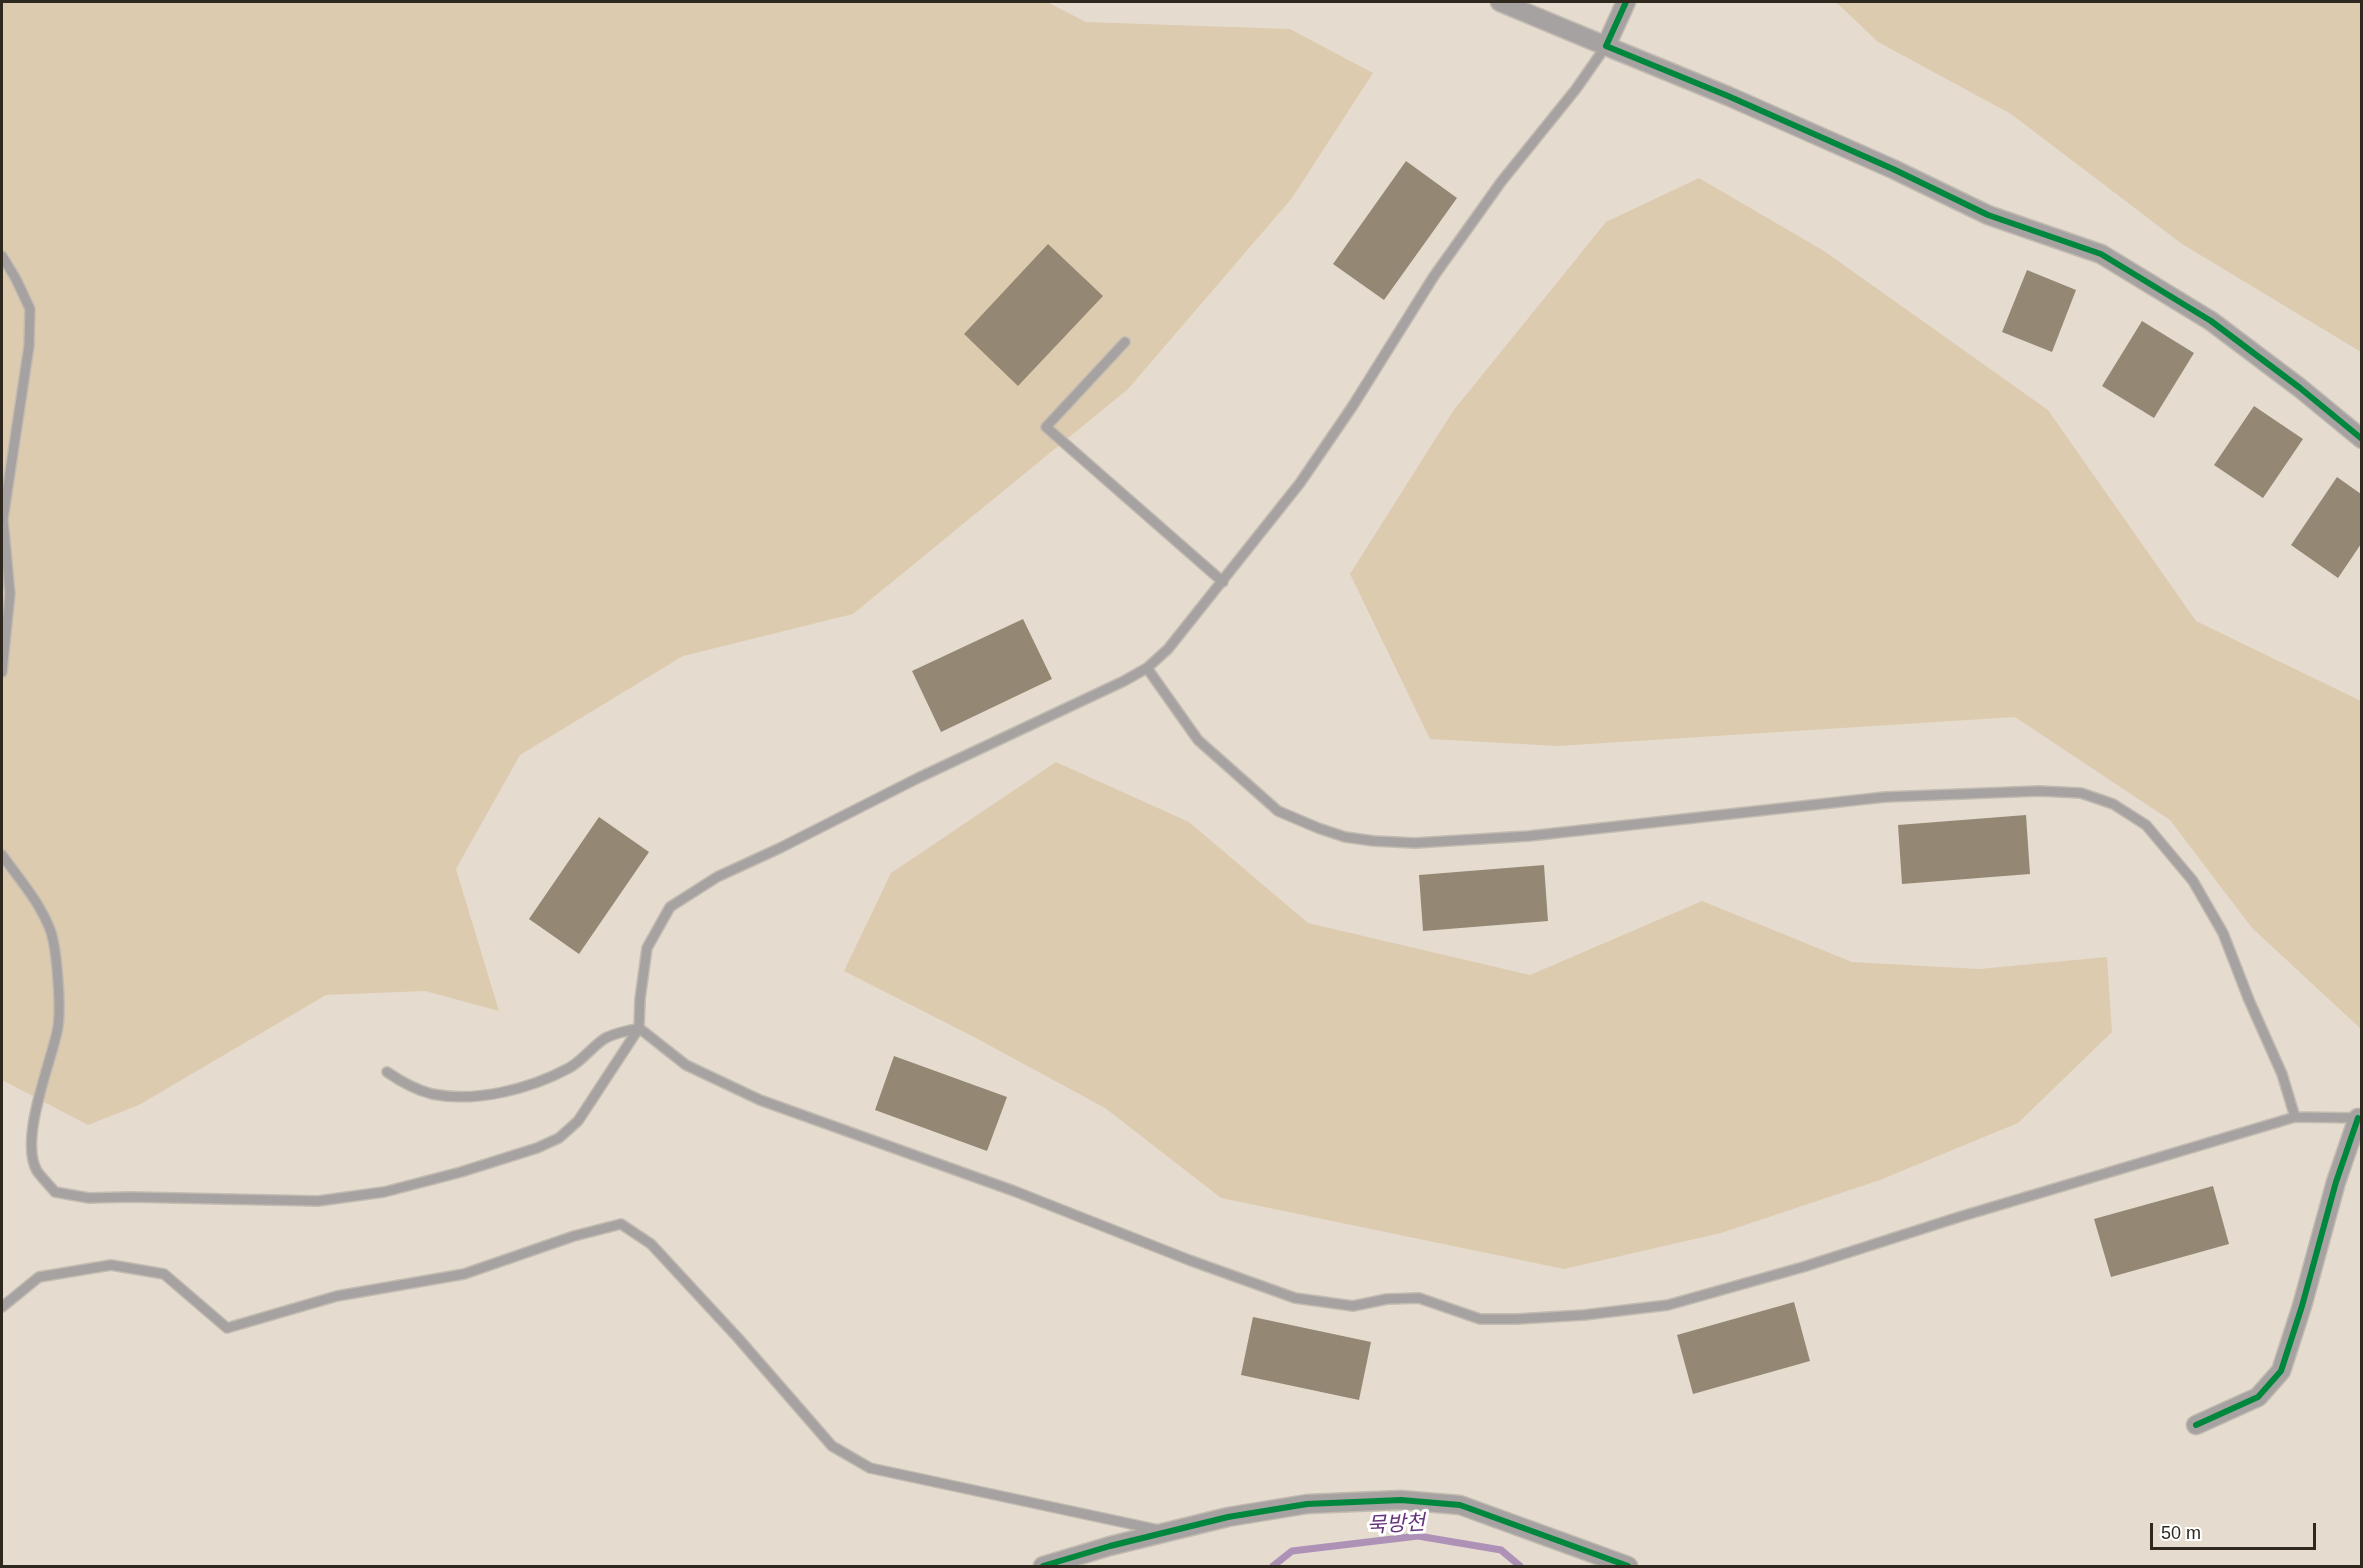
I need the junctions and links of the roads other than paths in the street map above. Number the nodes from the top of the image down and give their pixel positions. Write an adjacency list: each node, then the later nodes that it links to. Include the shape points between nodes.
1 (1500, 2): 3 (street)
2 (1626, 2): 3 (street)
3 (1606, 46): 6 (street, via 1883,164 1988,215 2101,254 2211,321); 7 (lane, via 1440,267 1300,483)
4 (2, 256): 9 (lane, via 30,309 29,346 3,519 10,594)
5 (1125, 342): 7 (lane, via 1046,427)
6 (2361, 439)
7 (1223, 582): 8 (lane, via 1168,649)
8 (1147, 668): 11 (lane, via 717,877 670,907 647,948); 13 (lane, via 1198,740 1278,811 1336,834 1374,841 1415,843 1530,836 1897,797 2039,791 2081,793 2113,804 2146,825 2193,881 2223,933 2282,1074)
9 (2, 672)
10 (2, 855): 11 (lane, via 39,904 51,934 58,983 58,1030 35,1117 32,1145 36,1169 54,1192 89,1198 318,1201 384,1192 460,1172 559,1138 578,1121)
11 (639, 1028): 12 (lane, via 606,1037 571,1067 506,1091 468,1096 431,1094); 13 (lane, via 687,1065 760,1100 1295,1298 1353,1306 1419,1298 1480,1319 1584,1315 1668,1305)
12 (387, 1072)
13 (2295, 1117): 14 (lane)
14 (2360, 1118): 16 (street, via 2337,1182 2282,1371 2258,1397)
15 (2, 1306): 17 (lane, via 39,1277 111,1264 164,1274 226,1328 337,1296 464,1274 621,1224 651,1244 832,1446 870,1468)
16 (2196, 1425)
17 (1167, 1532): 18 (street); 19 (street, via 1307,1504 1401,1500 1460,1505)
18 (1043, 1566)
19 (1628, 1566)

